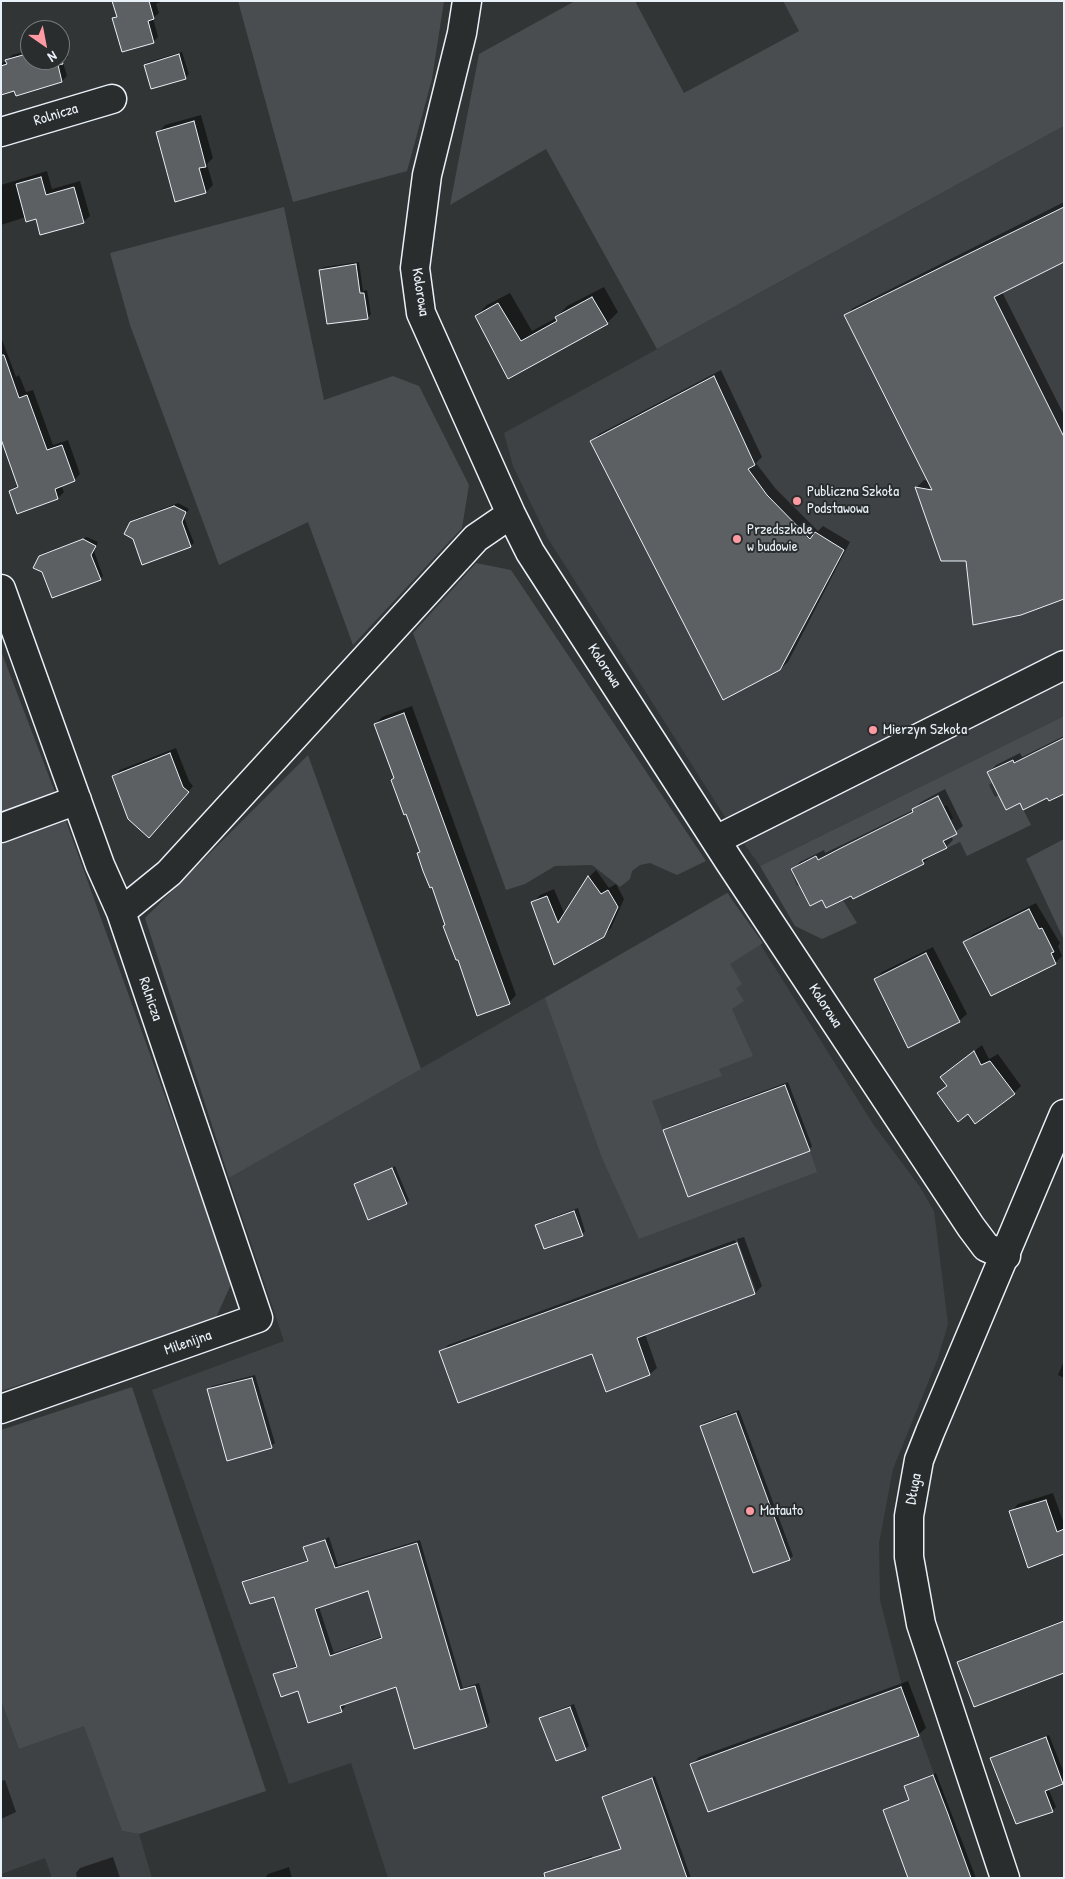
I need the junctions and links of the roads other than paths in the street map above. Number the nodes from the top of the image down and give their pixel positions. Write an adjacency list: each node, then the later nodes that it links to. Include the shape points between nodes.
1 (467, 1): 4 (street, Kolorowa, via 427,175 415,268 421,313)
2 (112, 99): 3 (street, Rolnicza)
3 (1, 132)
4 (511, 514): 9 (street, Kolorowa, via 530,552); 10 (street, via 476,538 169,872)
5 (1, 589): 7 (street, Rolnicza)
6 (1064, 665): 9 (street)
7 (77, 800): 8 (street); 10 (street, Rolnicza)
8 (1, 828)
9 (716, 840): 13 (street, Kolorowa, via 971,1227 986,1247)
10 (121, 912): 12 (street, Rolnicza)
11 (1064, 1114): 13 (street, Długa)
12 (218, 1201): 14 (street, Milenijna, via 258,1318)
13 (1006, 1256): 15 (street, Długa, via 919,1460 908,1538 921,1624)
14 (1, 1409)
15 (1004, 1878)

